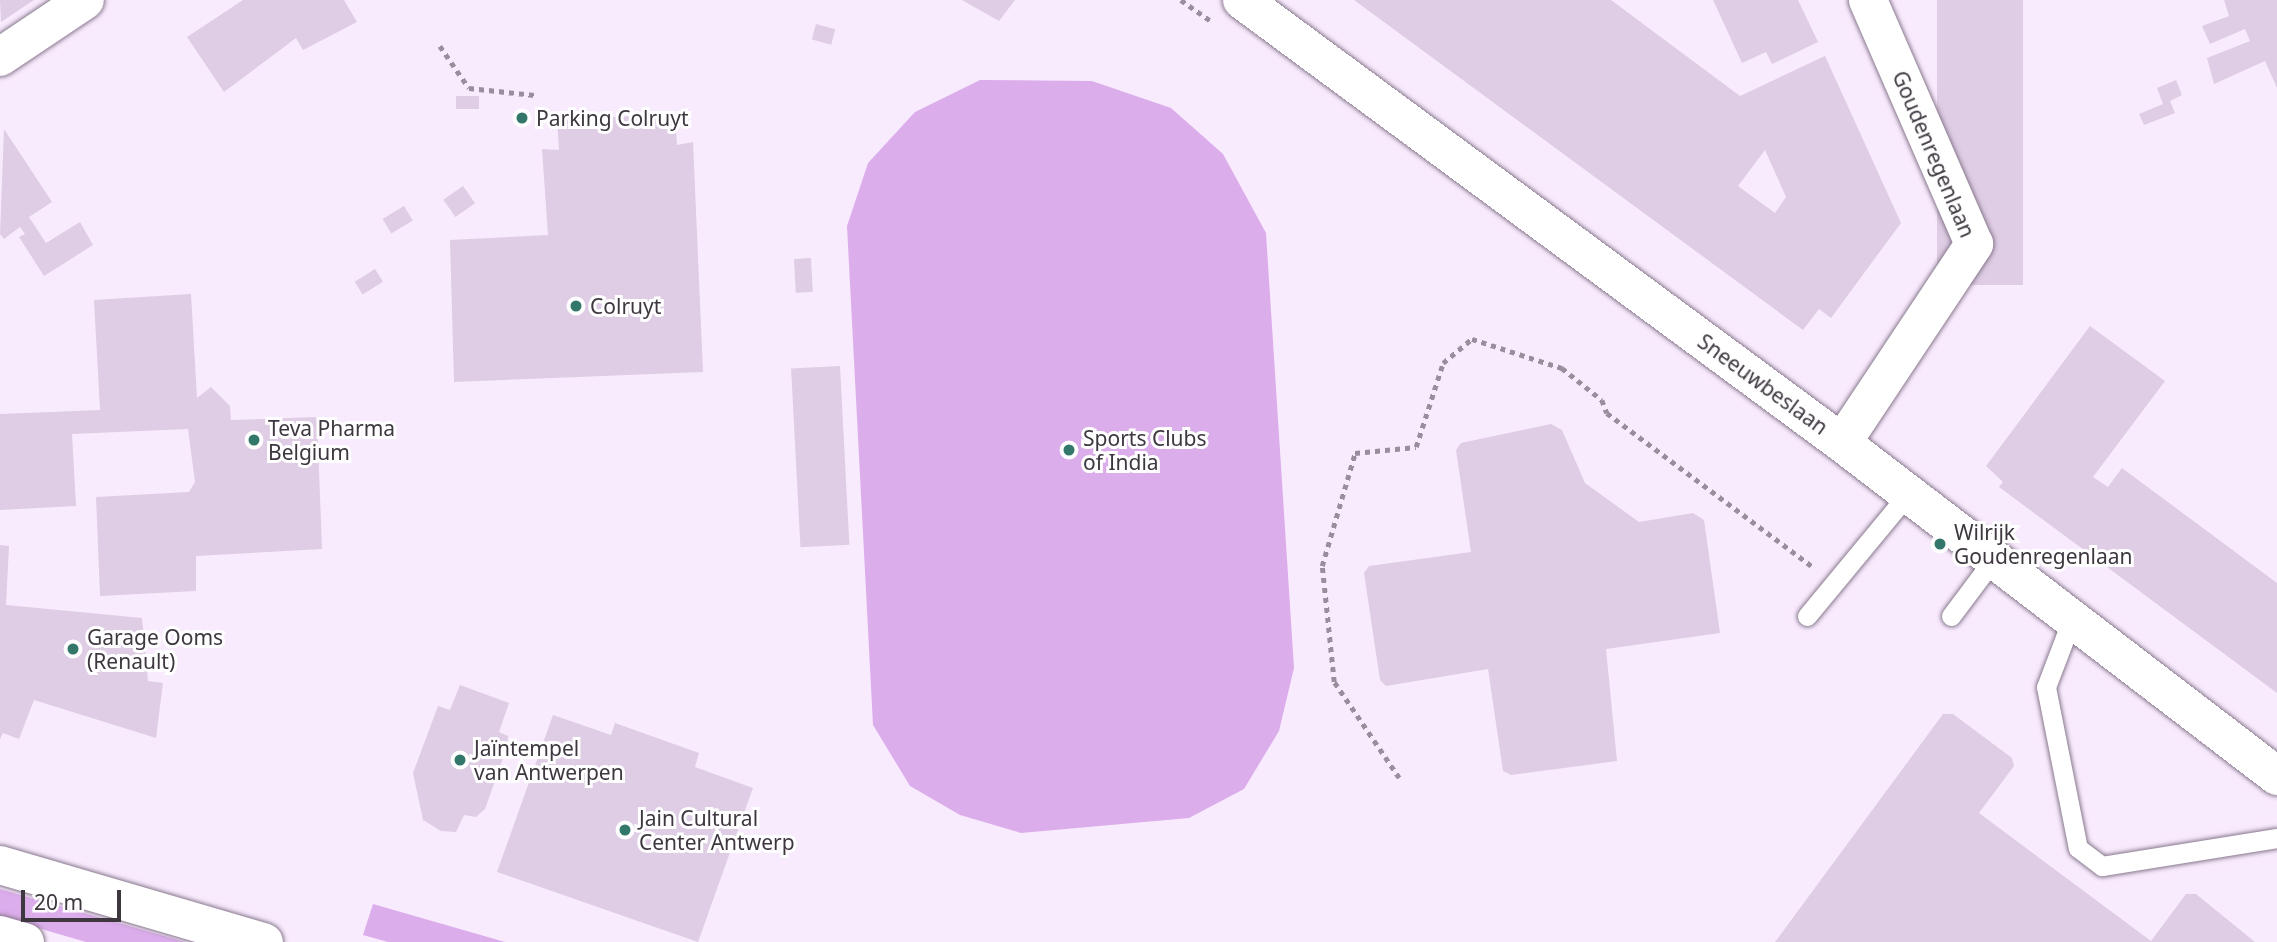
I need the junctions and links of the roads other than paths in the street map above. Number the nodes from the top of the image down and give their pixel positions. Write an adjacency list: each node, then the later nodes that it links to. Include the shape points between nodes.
1 (85, 0): 4 (main road)
2 (1242, 0): 5 (main road, Sneeuwbeslaan)
3 (1868, 0): 5 (main road, Goudenregenlaan, via 1974,244)
4 (0, 57)
5 (1842, 443): 6 (main road, Sneeuwbeslaan)
6 (1908, 494): 7 (main road, Sneeuwbeslaan); 8 (lane)
7 (1993, 561): 9 (lane); 10 (main road, Sneeuwbeslaan)
8 (1807, 616)
9 (1951, 616)
10 (2072, 619): 11 (main road, Sneeuwbeslaan); 12 (lane, via 2046,687 2078,848 2102,866)
11 (2277, 776)
12 (2277, 838)
13 (0, 865): 16 (main road)
14 (0, 935): 15 (main road)
15 (25, 942)
16 (264, 942)

